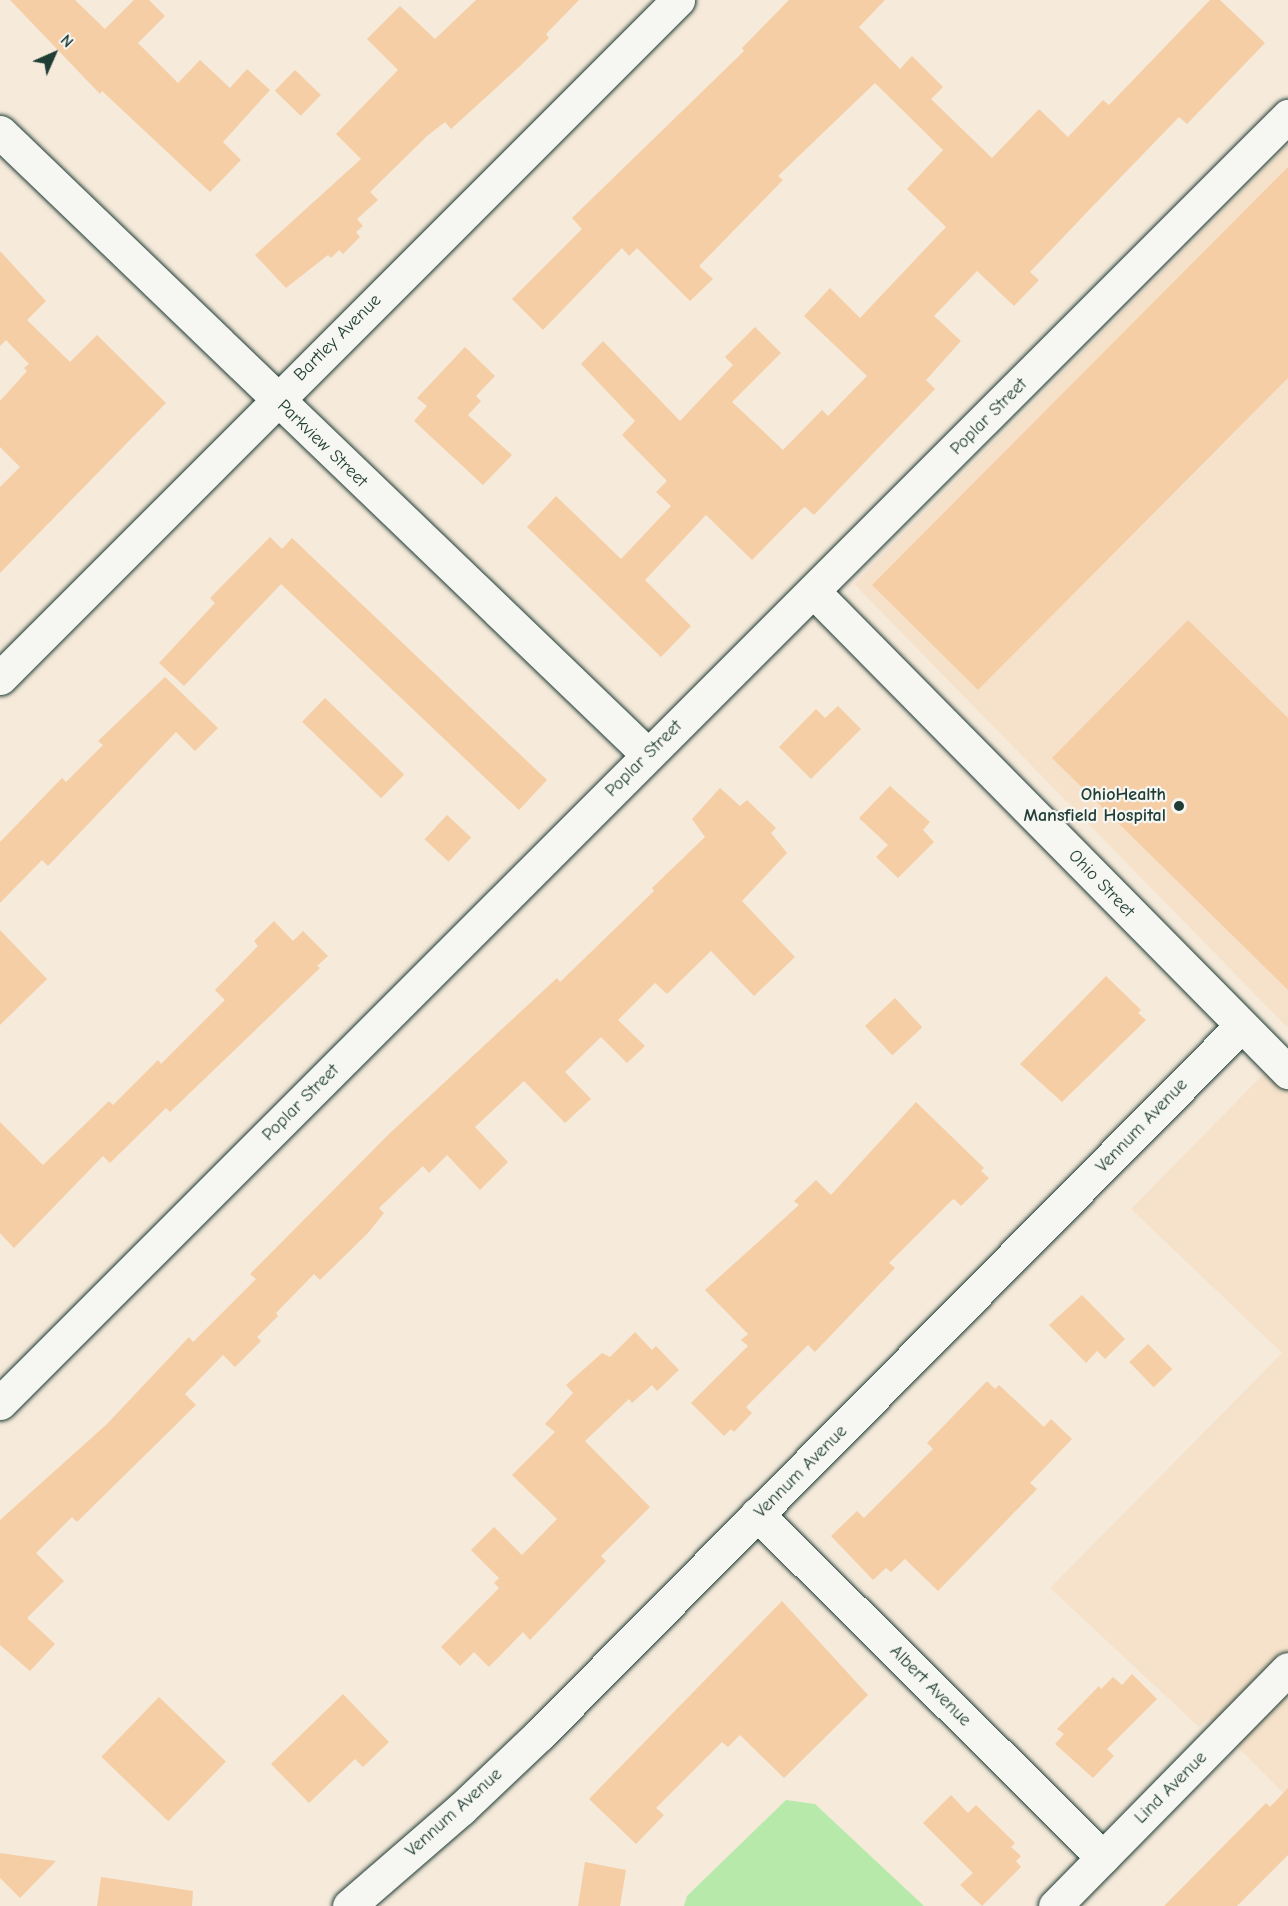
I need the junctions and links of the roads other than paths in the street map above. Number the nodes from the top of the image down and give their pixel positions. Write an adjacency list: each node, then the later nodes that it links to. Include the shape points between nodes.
1 (678, 0): 4 (street, Bartley Avenue)
2 (1288, 116): 5 (street, Poplar Street)
3 (0, 132): 4 (street, Parkview Street)
4 (276, 400): 6 (street, Bartley Avenue); 7 (street, Parkview Street)
5 (814, 592): 7 (street, Poplar Street); 8 (street, Ohio Street)
6 (0, 678)
7 (647, 754): 10 (street, Poplar Street)
8 (1241, 1026): 9 (street, Ohio Street); 11 (street, Vennum Avenue)
9 (1288, 1072)
10 (0, 1403)
11 (757, 1514): 13 (street, Albert Avenue); 14 (street, Vennum Avenue, via 530,1743)
12 (1288, 1670): 13 (street, Lind Avenue)
13 (1103, 1857): 15 (street, Lind Avenue)
14 (349, 1906)
15 (1055, 1906)

